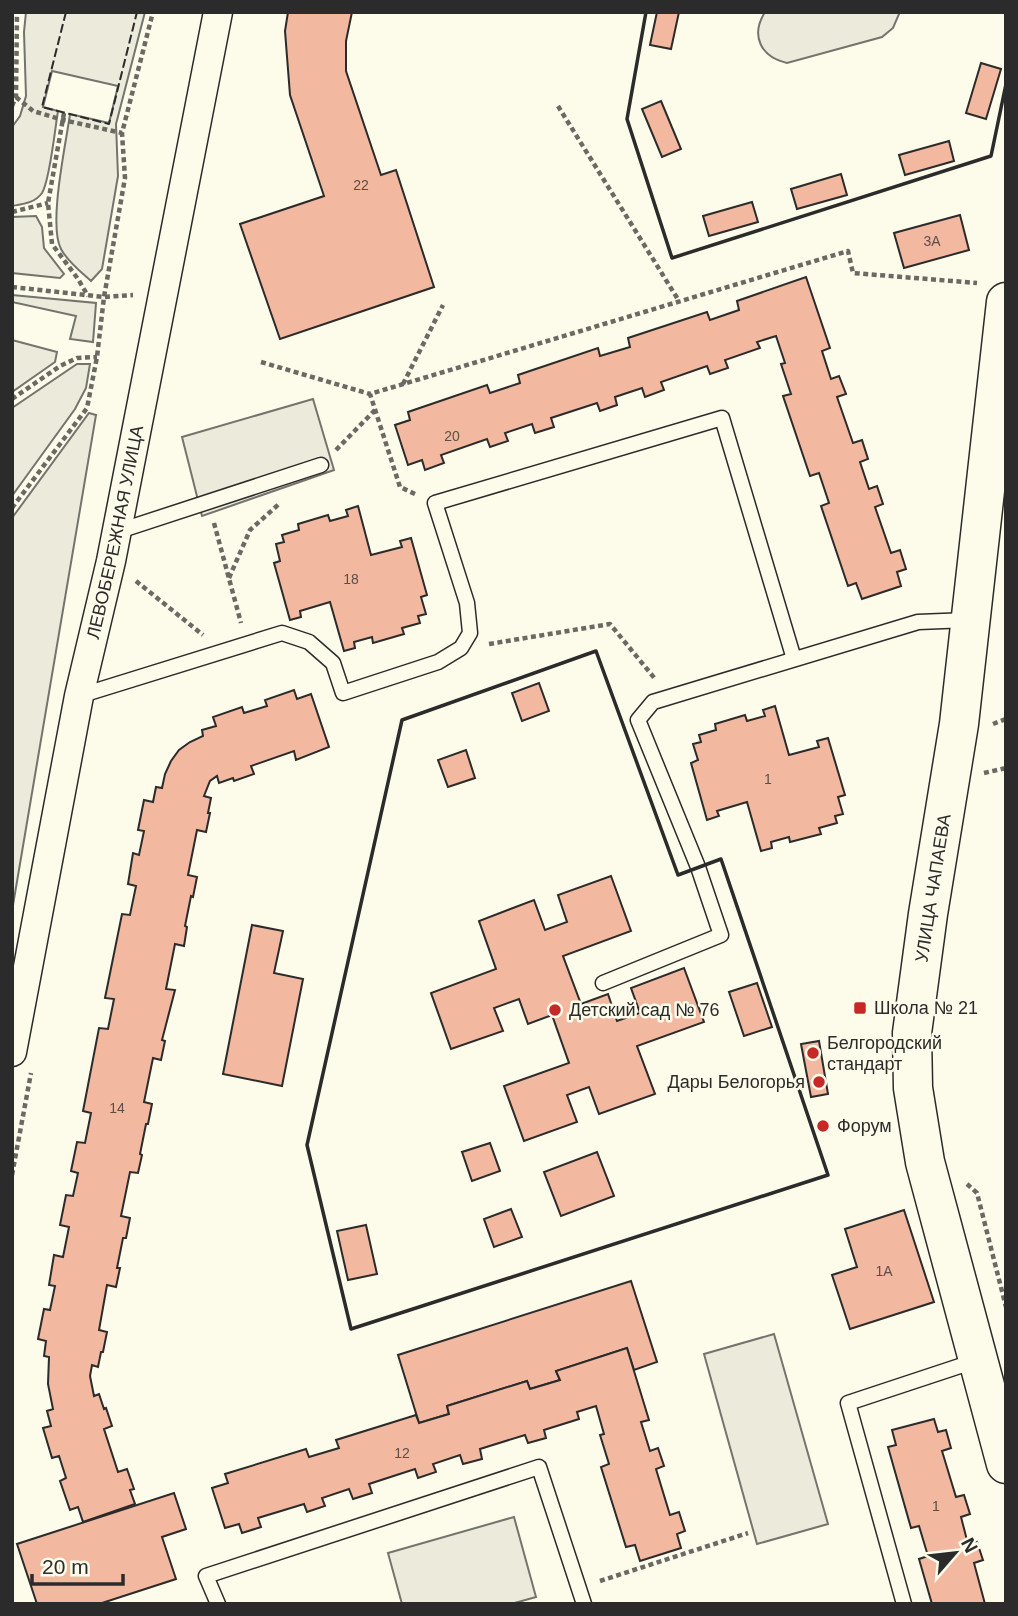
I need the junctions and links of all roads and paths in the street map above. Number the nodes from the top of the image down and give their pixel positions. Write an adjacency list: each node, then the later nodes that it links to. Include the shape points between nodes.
1 (17, 12): 4 (path)
2 (153, 12): 9 (path)
3 (218, 12): 13 (street, ЛЕВОБЕРЕЖНАЯ УЛИЦА)
4 (16, 97): 5 (path); 8 (path, via 33,111)
5 (12, 106)
6 (558, 106): 17 (path)
7 (64, 113): 8 (path)
8 (63, 120): 9 (path); 10 (path)
9 (122, 133): 16 (path, via 125,178)
10 (48, 203): 11 (path); 15 (path, via 52,244)
11 (12, 212)
12 (12, 287): 15 (path)
13 (162, 293): 16 (path); 28 (street, ЛЕВОБЕРЕЖНАЯ УЛИЦА)
14 (992, 293): 17 (path, via 853,272 848,251); 30 (street, УЛИЦА ЧАПАЕВА)
15 (88, 296): 16 (path)
16 (104, 297): 19 (path)
17 (679, 302): 21 (path)
18 (443, 305): 21 (path)
19 (97, 357): 23 (path, via 77,358 60,366); 27 (path, via 87,408)
20 (261, 362): 22 (path)
21 (403, 384): 22 (path)
22 (370, 394): 26 (path, via 400,487)
23 (12, 399)
24 (321, 465): 25 (lane)
25 (208, 502): 28 (lane); 31 (path)
26 (435, 503): 32 (lane, via 467,603 470,633); 34 (lane, via 722,418)
27 (12, 508)
28 (116, 532): 29 (street, ЛЕВОБЕРЕЖНАЯ УЛИЦА)
29 (111, 561): 33 (path); 35 (street, ЛЕВОБЕРЕЖНАЯ УЛИЦА)
30 (971, 620): 34 (lane, via 918,622); 43 (street, УЛИЦА ЧАПАЕВА, via 912,1033 913,1088 925,1162)
31 (247, 643): 32 (lane, via 282,633 309,642 333,663 343,693 438,662); 33 (lane)
32 (461, 649): 36 (path, via 610,624)
33 (222, 651): 35 (lane)
34 (794, 659): 36 (lane)
35 (79, 696): 40 (street, ЛЕВОБЕРЕЖНАЯ УЛИЦА)
36 (670, 697): 39 (lane, via 653,702 638,720 721,935)
37 (1006, 768): 38 (path)
38 (976, 775)
39 (603, 983)
40 (12, 1052)
41 (964, 1182): 42 (path, via 977,1193)
42 (1006, 1307)
43 (978, 1360): 44 (street, УЛИЦА ЧАПАЕВА); 49 (lane, via 848,1403)
44 (1006, 1464)
45 (748, 1534): 46 (path)
46 (579, 1588): 47 (lane, via 539,1467 206,1576); 48 (lane)
47 (218, 1604)
48 (584, 1604)
49 (904, 1604)

